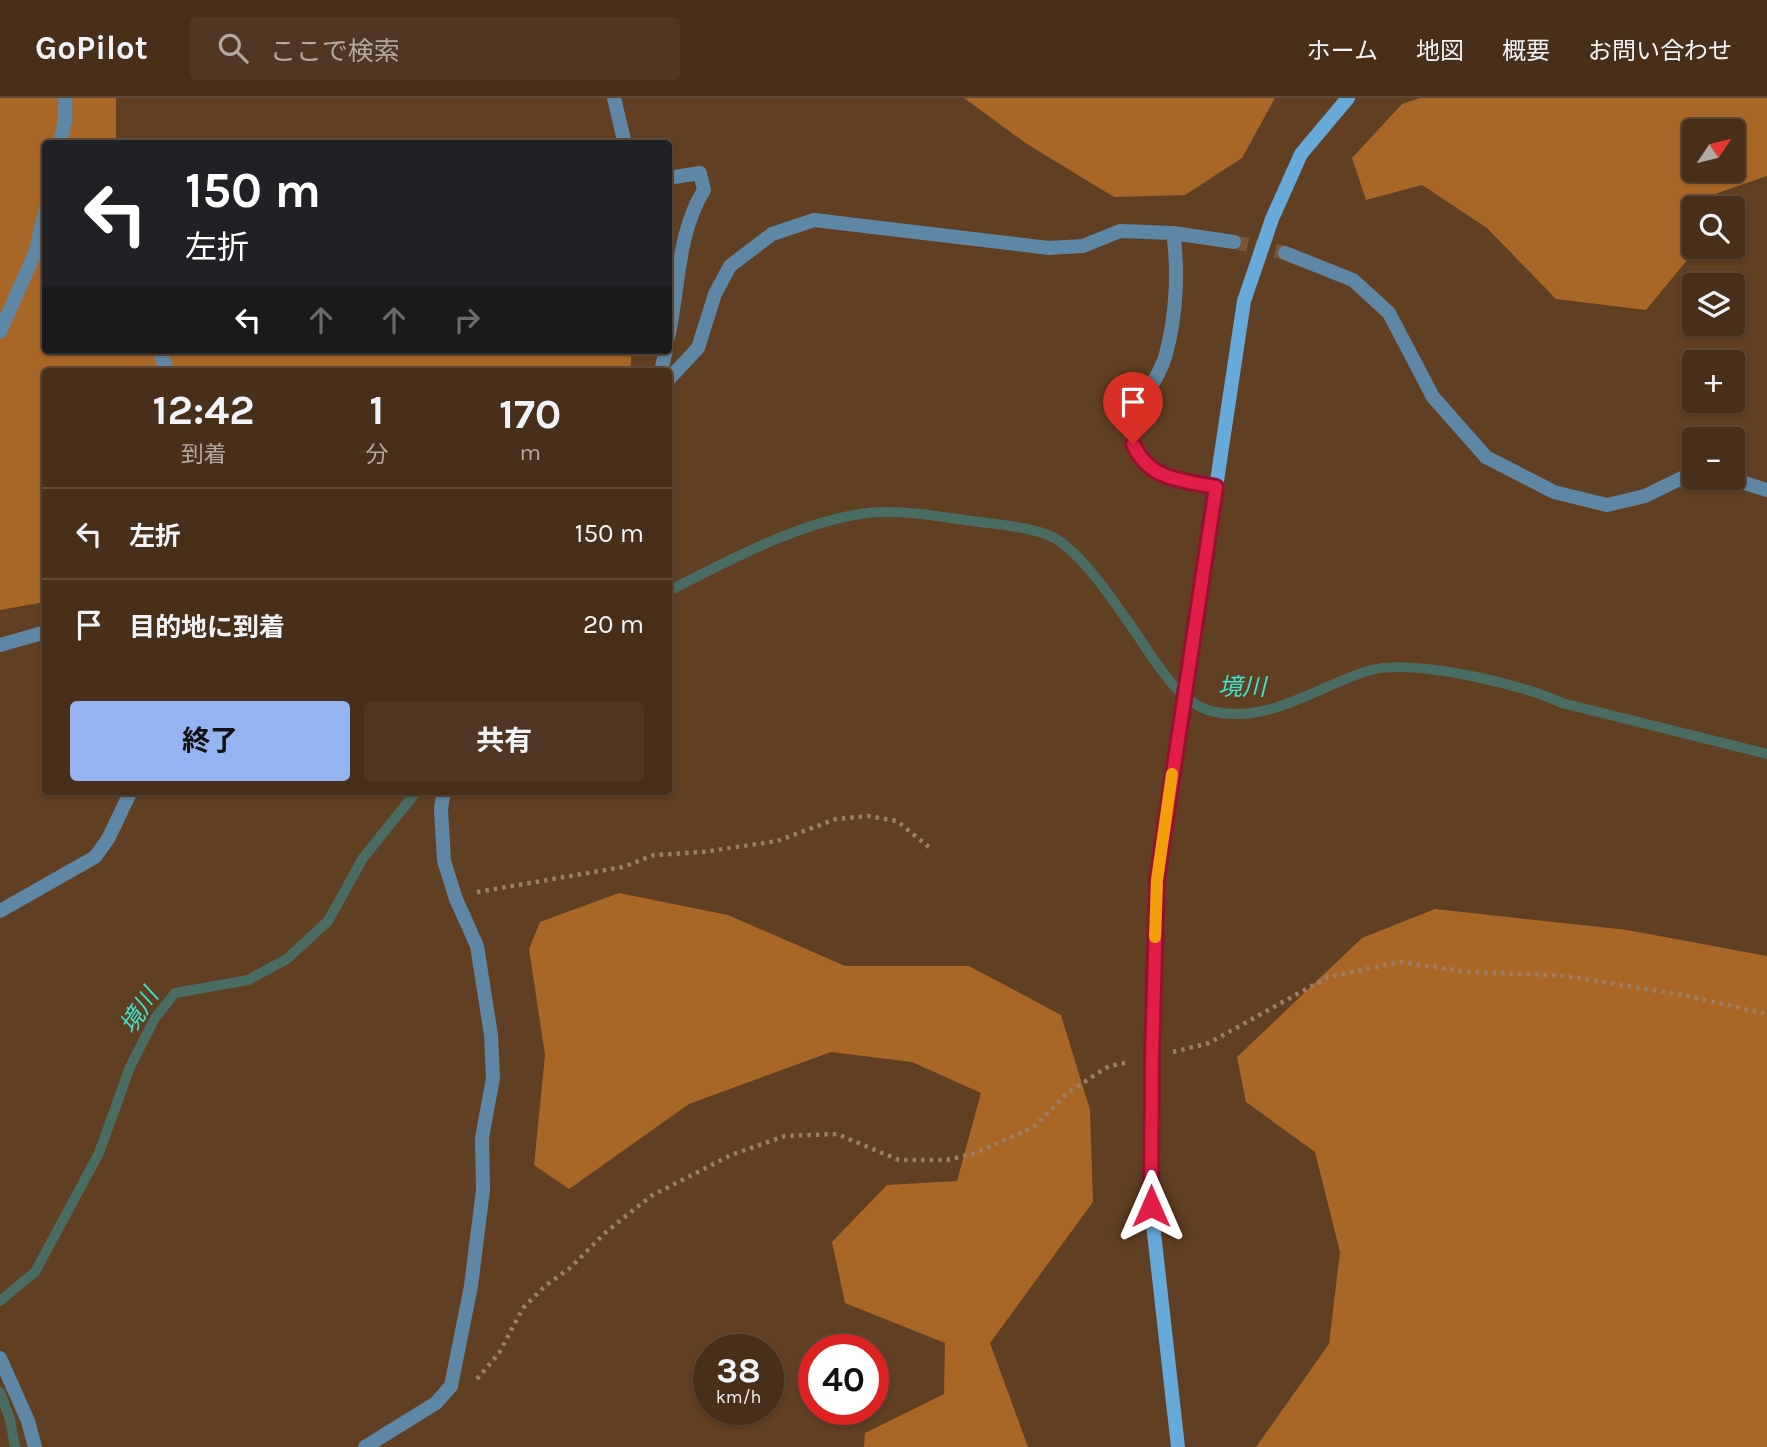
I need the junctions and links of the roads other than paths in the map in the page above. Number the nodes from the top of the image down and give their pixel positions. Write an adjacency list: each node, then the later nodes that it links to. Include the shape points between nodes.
1 (65, 98): 4 (street)
2 (614, 98): 5 (street)
3 (1348, 98): 16 (street, via 1301,154 1248,289)
4 (61, 140)
5 (624, 140)
6 (672, 177): 11 (street, via 700,173 704,190 692,209)
7 (1173, 233): 8 (street); 13 (street, via 1120,232 1083,246 1049,248 814,219 772,234 730,266 715,294 698,348); 16 (street, via 1174,306 1166,356 1133,418 1133,444 1140,461 1167,478)
8 (1234, 242)
9 (1285, 253): 14 (street, via 1353,280 1389,313 1433,397 1486,457 1554,492 1607,505 1645,496)
10 (41, 256): 12 (street)
11 (672, 315)
12 (0, 332)
13 (672, 376)
14 (1682, 478)
15 (1745, 483): 17 (street)
16 (1216, 487): 26 (street, via 1157,880 1151,1206)
17 (1767, 490)
18 (42, 633): 19 (street)
19 (0, 645)
20 (129, 795): 22 (street, via 95,858)
21 (443, 795): 25 (street, via 444,861 477,946 491,1035 494,1078 482,1139 483,1190 471,1286 451,1386 436,1403)
22 (0, 911)
23 (0, 1358): 24 (street)
24 (35, 1447)
25 (365, 1447)
26 (1178, 1447)

